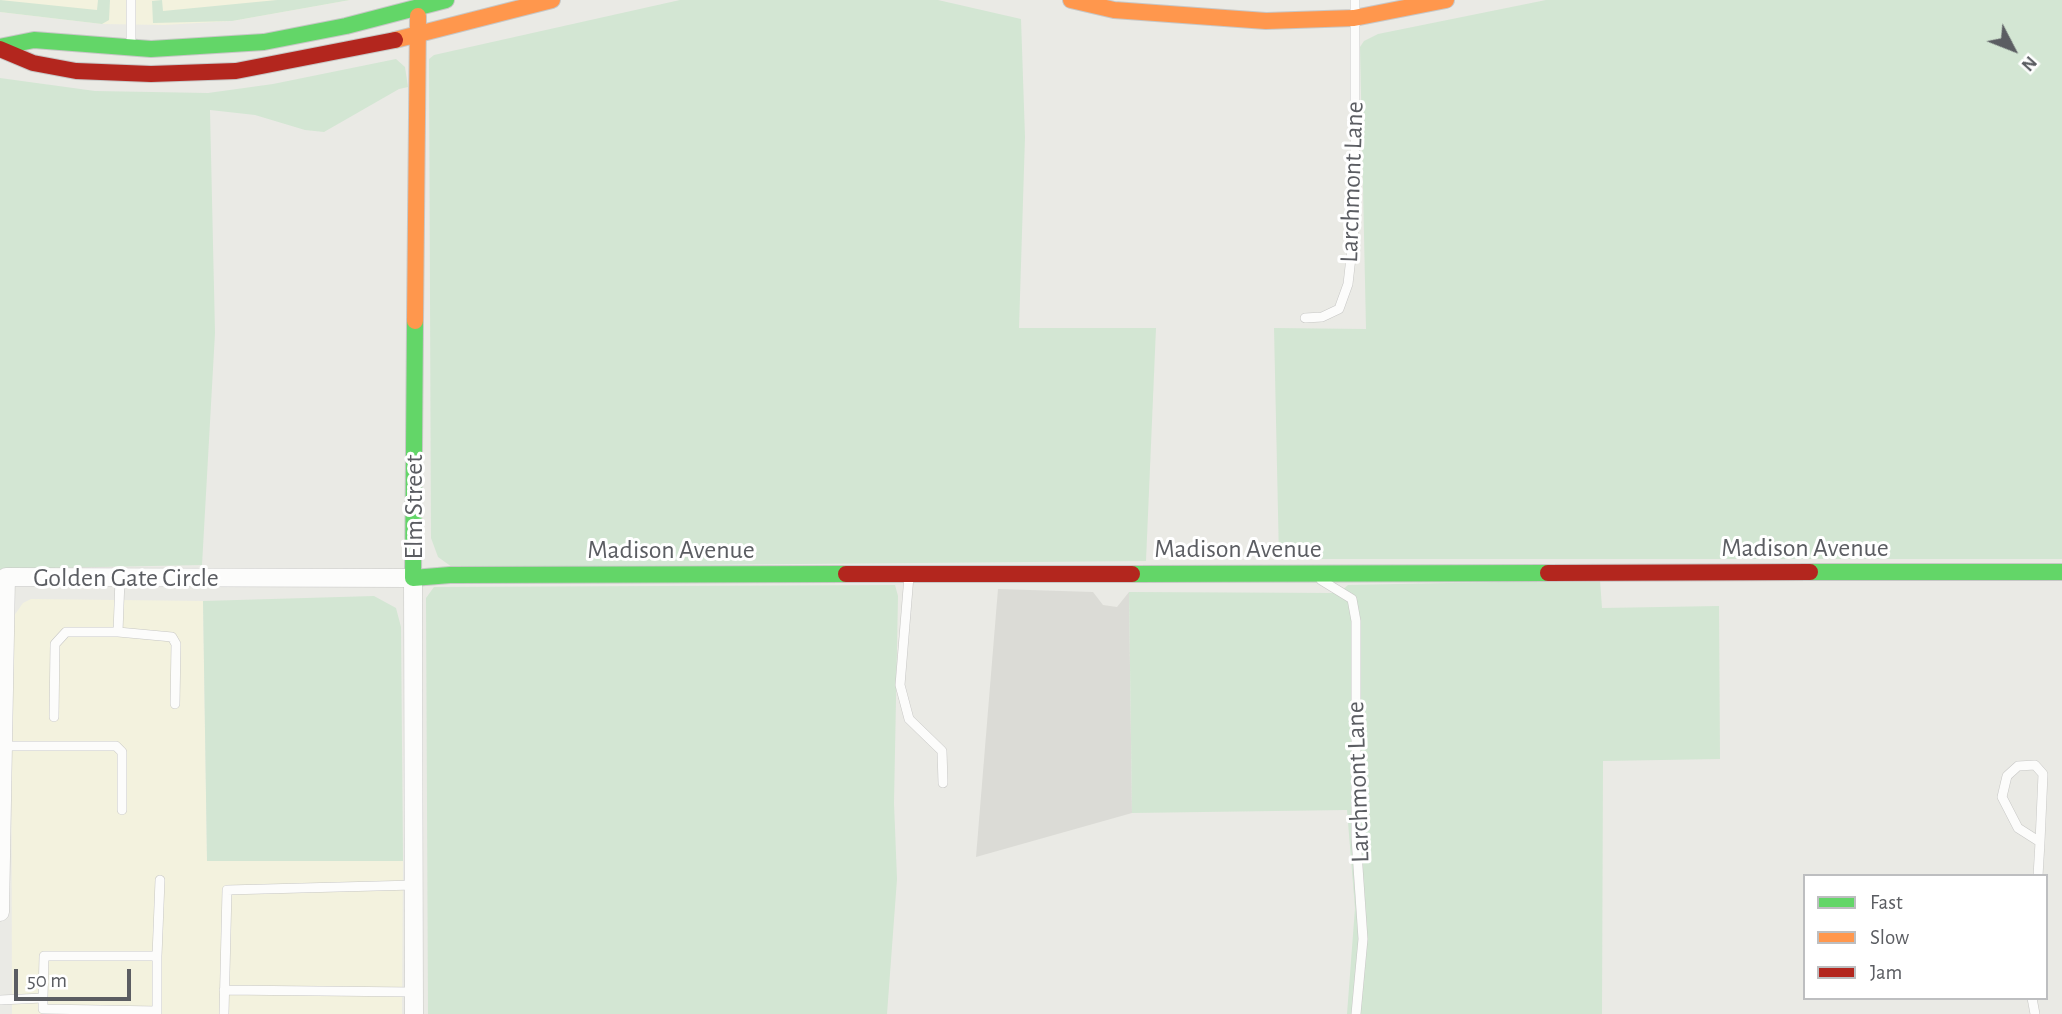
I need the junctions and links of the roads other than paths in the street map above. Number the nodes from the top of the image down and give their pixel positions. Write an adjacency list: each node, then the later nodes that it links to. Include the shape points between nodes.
1 (131, 0): 11 (lane)
2 (446, 0): 7 (street)
3 (552, 0): 9 (street)
4 (1071, 0): 8 (street, via 1114,10 1223,19)
5 (1355, 0): 8 (lane)
6 (1446, 0): 8 (street)
7 (417, 3): 9 (street, Elm Street); 11 (street, via 346,26 264,42)
8 (1354, 18): 12 (lane, Larchmont Lane, via 1355,222 1348,284 1339,309)
9 (418, 36): 10 (street, via 236,71 151,74 33,64); 17 (street, Elm Street)
10 (0, 48): 11 (street, via 34,40)
11 (131, 48)
12 (1305, 318)
13 (2062, 572): 14 (street, Madison Avenue)
14 (1311, 573): 15 (street, Madison Avenue); 38 (lane, Larchmont Lane, via 1352,599 1356,621 1356,838 1363,939)
15 (909, 574): 17 (street, Madison Avenue); 23 (lane, via 900,685 909,719 942,751)
16 (3, 577): 18 (street, Golden Gate Circle); 22 (street, Golden Gate Circle)
17 (413, 578): 18 (street, Golden Gate Circle); 28 (street, Elm Street)
18 (120, 579): 19 (lane)
19 (118, 632): 20 (lane, via 172,637 176,644); 21 (lane, via 65,632 59,637 55,644)
20 (175, 704)
21 (54, 717)
22 (1, 746): 24 (lane, via 116,746 122,752); 29 (street, Golden Gate Circle)
23 (943, 783)
24 (122, 810)
25 (2040, 842): 25 (lane, via 2043,774 2035,765 2018,766 2007,776 2002,797 2018,828); 26 (lane)
26 (2038, 874)
27 (160, 880): 30 (lane)
28 (414, 885): 31 (lane, via 227,890); 32 (street, Elm Street)
29 (0, 912)
30 (158, 956): 33 (lane, via 44,956); 35 (lane)
31 (224, 990): 32 (lane); 36 (lane)
32 (414, 992): 37 (street, Elm Street)
33 (43, 998): 34 (lane); 35 (lane, via 43,1009)
34 (0, 1000)
35 (157, 1012)
36 (224, 1014)
37 (414, 1014)
38 (1356, 1014)

